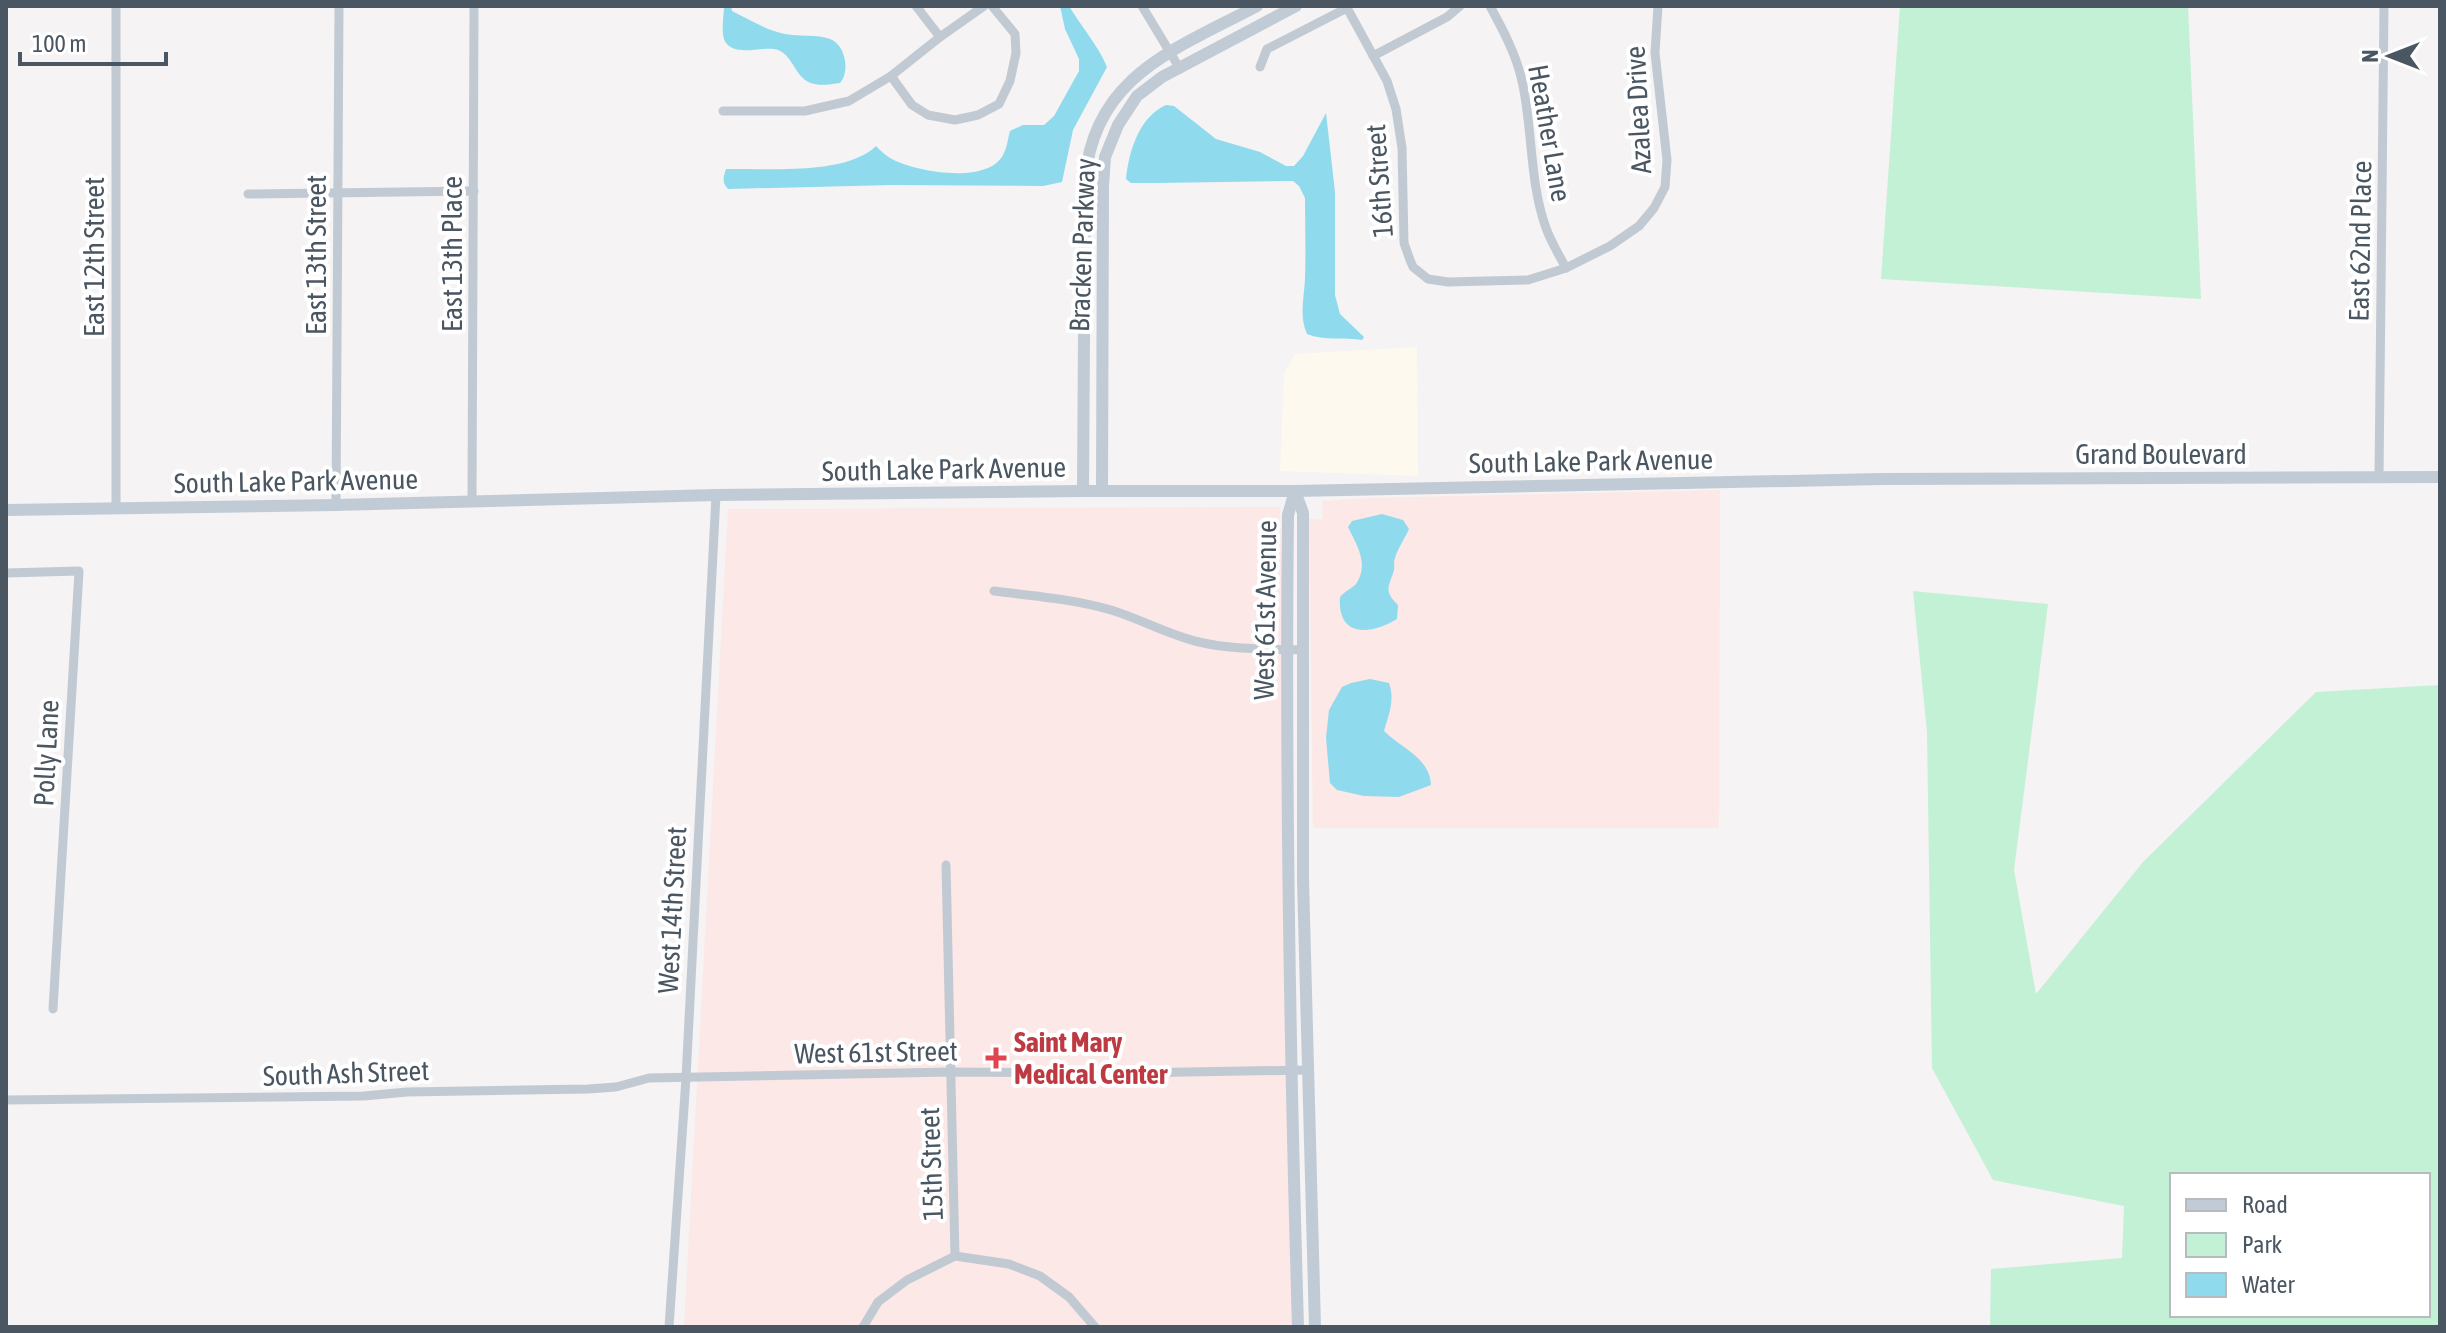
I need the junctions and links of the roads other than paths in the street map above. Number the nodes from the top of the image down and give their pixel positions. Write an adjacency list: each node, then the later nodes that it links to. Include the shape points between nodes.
1 (116, 6): 37 (street, East 12th Street)
2 (339, 6): 22 (street, East 13th Street)
3 (474, 6): 23 (street, East 13th Place)
4 (916, 6): 15 (street)
5 (984, 6): 15 (street)
6 (992, 6): 20 (street, via 1015,34 1010,81 999,104 955,120 928,115 912,105)
7 (1142, 6): 16 (street)
8 (1257, 6): 16 (main road, Bracken Parkway)
9 (1296, 6): 19 (main road, Bracken Parkway)
10 (1460, 6): 17 (street)
11 (1490, 6): 25 (street, Heather Lane, via 1521,77 1538,200)
12 (1658, 6): 25 (street, Azalea Drive, via 1655,53 1667,160 1665,187 1639,226)
13 (2384, 6): 28 (street, East 62nd Place)
14 (1346, 7): 17 (street, 16th Street); 18 (street, via 1267,49)
15 (940, 37): 20 (street)
16 (1171, 52): 19 (street); 26 (main road, Bracken Parkway, via 1124,86 1094,136 1085,181)
17 (1373, 56): 25 (street, 16th Street, via 1396,109 1404,243 1413,267 1428,279 1448,282 1528,280)
18 (1260, 67)
19 (1180, 69): 27 (main road, Bracken Parkway, via 1137,96 1105,157)
20 (891, 76): 21 (street, via 849,101 805,111)
21 (723, 111)
22 (339, 191): 23 (street); 24 (street); 36 (street, East 13th Street)
23 (474, 191): 35 (street, East 13th Place)
24 (248, 194)
25 (1566, 268)
26 (1084, 334): 27 (street); 31 (main road, Bracken Parkway)
27 (1102, 334): 32 (main road, Bracken Parkway)
28 (2379, 477): 29 (main road, Grand Boulevard); 30 (main road, Grand Boulevard)
29 (2440, 477)
30 (1882, 479): 33 (main road, South Lake Park Avenue)
31 (1083, 491): 32 (main road, South Lake Park Avenue); 34 (main road, South Lake Park Avenue)
32 (1102, 491): 33 (main road, South Lake Park Avenue)
33 (1295, 491): 41 (main road, West 61st Avenue, via 1288,515); 42 (main road, West 61st Avenue, via 1303,513)
34 (716, 495): 35 (main road, South Lake Park Avenue); 48 (street, West 14th Street)
35 (472, 502): 36 (main road, South Lake Park Avenue)
36 (336, 505): 37 (main road, South Lake Park Avenue)
37 (116, 508): 38 (main road, South Lake Park Avenue)
38 (6, 510)
39 (6, 573): 44 (street, Polly Lane, via 79,571)
40 (994, 591): 41 (street, via 1071,600 1201,643)
41 (1286, 650): 42 (street); 46 (main road, West 61st Avenue)
42 (1304, 650): 45 (main road, West 61st Avenue)
43 (946, 865): 47 (street, 15th Street)
44 (53, 1009)
45 (1308, 1070): 46 (street, West 61st Street); 55 (main road, West 61st Avenue)
46 (1290, 1071): 47 (street, West 61st Street); 54 (main road, West 61st Avenue)
47 (950, 1072): 48 (street, West 61st Street); 50 (street, 15th Street)
48 (686, 1078): 49 (street, South Ash Street, via 649,1078 588,1089); 51 (street, West 14th Street)
49 (6, 1100)
50 (955, 1256): 52 (street, via 907,1280 878,1302); 53 (street, via 1009,1264 1040,1276 1069,1297)
51 (669, 1327)
52 (863, 1327)
53 (1095, 1327)
54 (1298, 1327)
55 (1315, 1327)

